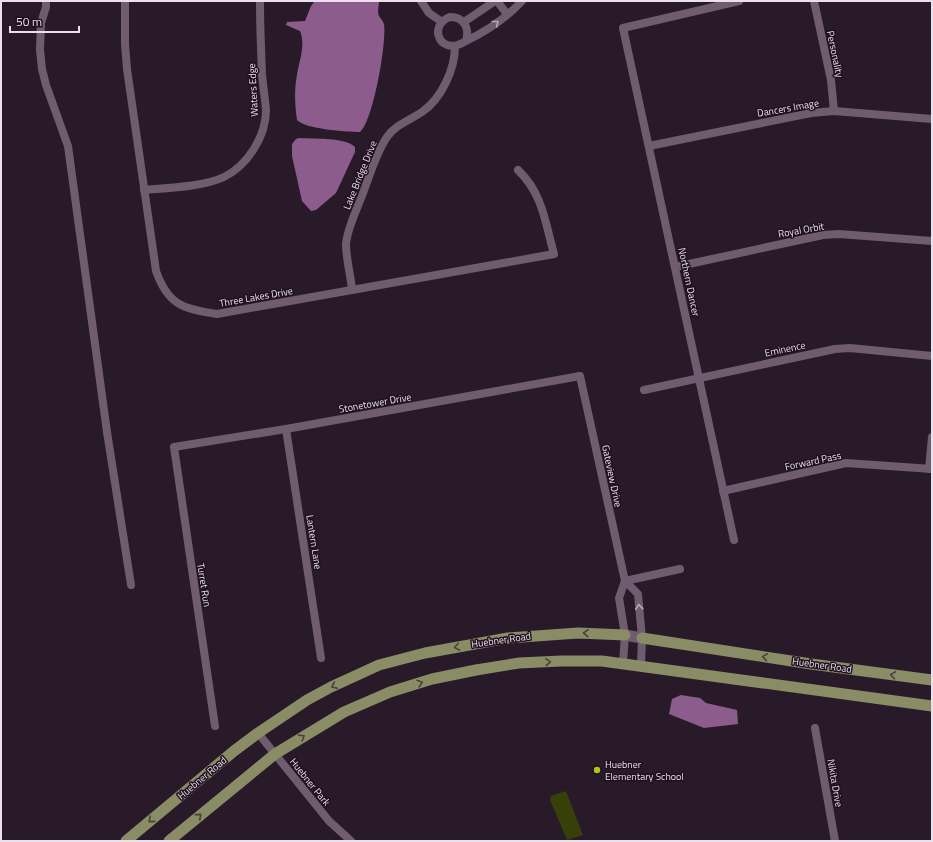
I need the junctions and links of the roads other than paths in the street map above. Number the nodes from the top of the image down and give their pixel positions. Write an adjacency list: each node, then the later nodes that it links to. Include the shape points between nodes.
1 (46, 1): 34 (street, via 41,23 42,68 68,146 107,432)
2 (125, 1): 18 (street, Three Lakes Drive, via 127,69)
3 (260, 1): 18 (street, Waters Edge, via 266,111 262,135 241,165 225,176 194,184)
4 (421, 1): 10 (street, via 429,12)
5 (496, 1): 9 (street); 11 (street)
6 (522, 1): 9 (street)
7 (739, 1): 16 (street, Northern Dancer, via 623,28)
8 (814, 1): 14 (street, Personality, via 831,80)
9 (507, 14): 12 (street, one-way to 9, via 487,30)
10 (442, 22): 11 (street, via 455,17); 13 (street, via 438,30 440,39 447,45)
11 (464, 22): 12 (street, via 468,35)
12 (466, 41): 13 (street)
13 (455, 46): 21 (street, Lake Bridge Drive, via 451,68 435,100 423,112 405,121 387,136 380,151 346,245)
14 (834, 111): 15 (street, Dancers Image); 16 (street, Dancers Image, via 811,113)
15 (932, 119)
16 (649, 146): 20 (street, Northern Dancer)
17 (518, 170): 21 (street, Three Lakes Drive, via 531,182 539,199 554,254)
18 (144, 190): 21 (street, Three Lakes Drive, via 156,271 161,286 181,305 194,311 217,314)
19 (932, 241): 20 (street, Royal Orbit, via 823,235)
20 (675, 267): 24 (street, Northern Dancer)
21 (352, 290)
22 (932, 356): 24 (street, Eminence, via 835,348)
23 (580, 376): 26 (street, Stonetower Drive); 33 (street, Gateview Drive)
24 (699, 378): 25 (street, Eminence); 30 (street, Northern Dancer)
25 (644, 390)
26 (286, 429): 28 (street, Stonetower Drive); 37 (street, Lantern Lane)
27 (932, 437): 29 (street)
28 (174, 447): 42 (street, Turret Run)
29 (931, 469): 30 (street, Forward Pass, via 846,463)
30 (723, 490): 31 (street, Northern Dancer)
31 (734, 540)
32 (680, 569): 33 (street)
33 (625, 581): 35 (street, Gateview Drive, via 619,598); 36 (street, Gateview Drive, one-way to 33, via 638,594)
34 (131, 585)
35 (625, 635): 36 (main road, Huebner Road); 38 (street, Gateview Drive); 44 (main road, Huebner Road, one-way to 44, via 578,633 508,638 425,653 380,665 307,700)
36 (642, 638): 39 (street, Gateview Drive); 40 (main road, Huebner Road, one-way to 36)
37 (321, 658)
38 (623, 663): 39 (main road); 45 (main road, one-way to 38, via 344,712 390,692 432,679 519,663)
39 (641, 665): 41 (main road)
40 (932, 680)
41 (932, 706)
42 (216, 726)
43 (815, 728): 49 (street, Nikita Drive)
44 (258, 733): 45 (street, Huebner Park); 46 (main road, Huebner Road, one-way to 46)
45 (275, 754): 47 (main road, one-way to 45); 48 (street, Huebner Park, via 329,821)
46 (126, 841)
47 (169, 841)
48 (351, 841)
49 (835, 841)

